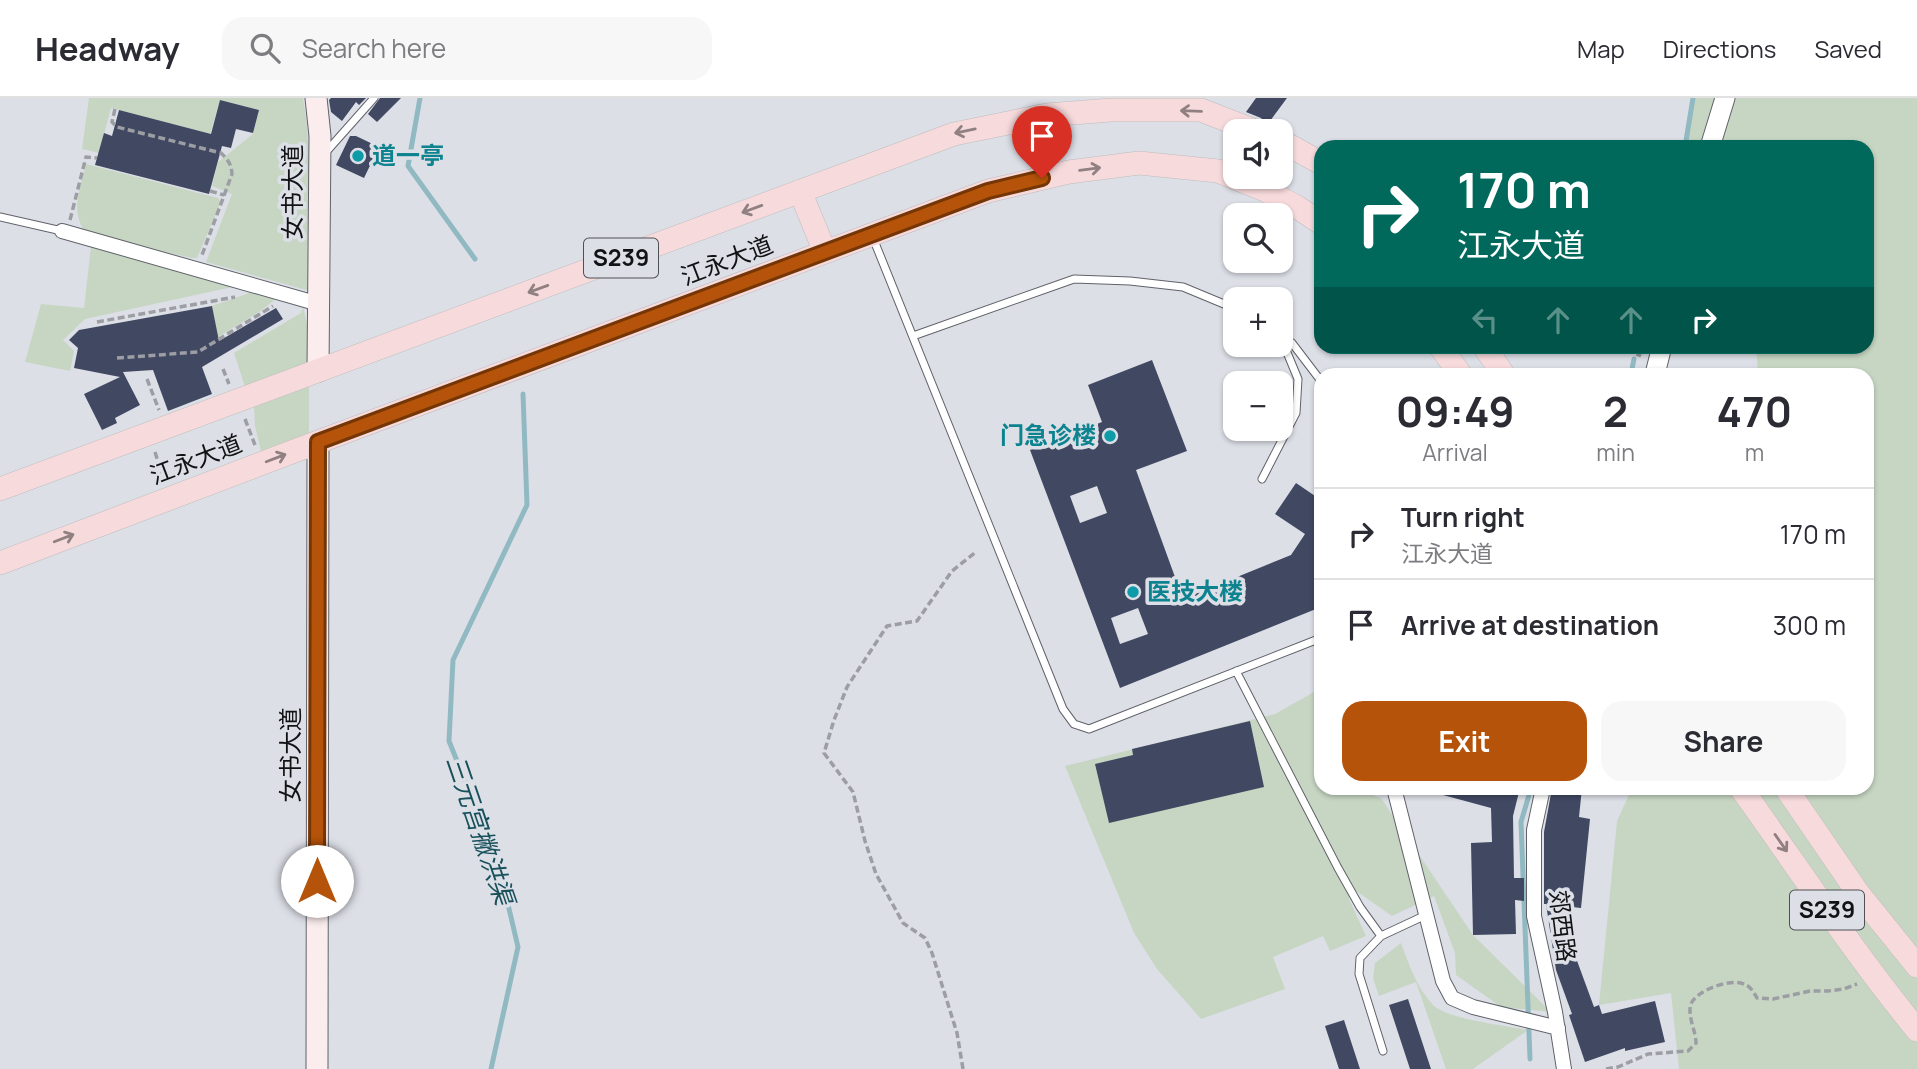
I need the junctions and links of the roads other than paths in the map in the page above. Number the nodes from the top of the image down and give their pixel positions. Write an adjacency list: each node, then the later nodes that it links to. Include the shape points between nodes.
1 (316, 98): 7 (main road, 女书大道)
2 (374, 98): 7 (lane)
3 (1725, 98): 5 (street)
4 (1224, 119): 9 (main road, 江永大道 / S239, one-way to 9, via 1201,110 1047,115 954,134)
5 (1712, 140)
6 (1293, 148): 8 (main road)
7 (320, 159): 15 (main road, 女书大道)
8 (1314, 159)
9 (800, 191): 14 (main road); 20 (main road, 江永大道 / S239, one-way to 20)
10 (0, 217): 12 (lane)
11 (1314, 218): 13 (main road, 江永大道 / S239, one-way to 11, via 988,191 1069,172 1139,163 1218,171 1265,190)
12 (64, 231): 15 (street)
13 (872, 234): 14 (main road, 江永大道 / S239); 17 (lane)
14 (825, 252): 22 (main road, 江永大道 / S239)
15 (319, 304): 20 (main road, 女书大道)
16 (1223, 304): 17 (lane, via 1183,287 1074,279)
17 (913, 336): 27 (lane, via 1063,709 1074,724 1089,729)
18 (1293, 344): 21 (lane)
19 (1289, 357): 23 (lane, via 1298,379 1296,414)
20 (318, 371): 24 (main road, 江永大道 / S239)
21 (1314, 372)
22 (318, 442): 25 (main road, 江永大道 / S239, one-way to 22); 38 (main road, 女书大道)
23 (1262, 479)
24 (0, 489)
25 (0, 563)
26 (1314, 641): 27 (lane)
27 (1236, 671): 33 (lane, via 1338,868)
28 (1396, 795): 32 (street)
29 (1542, 795): 35 (street, 郊西路, via 1534,830 1534,916)
30 (1746, 795): 36 (main road, S239, one-way to 36)
31 (1791, 795): 34 (main road, S239, via 1858,892)
32 (1426, 915): 33 (lane); 35 (street, via 1443,981 1452,998)
33 (1381, 936): 37 (lane, via 1360,958 1359,974)
34 (1917, 966)
35 (1558, 1028): 39 (street, 郊西路)
36 (1917, 1030)
37 (1384, 1051)
38 (317, 1069)
39 (1564, 1069)

